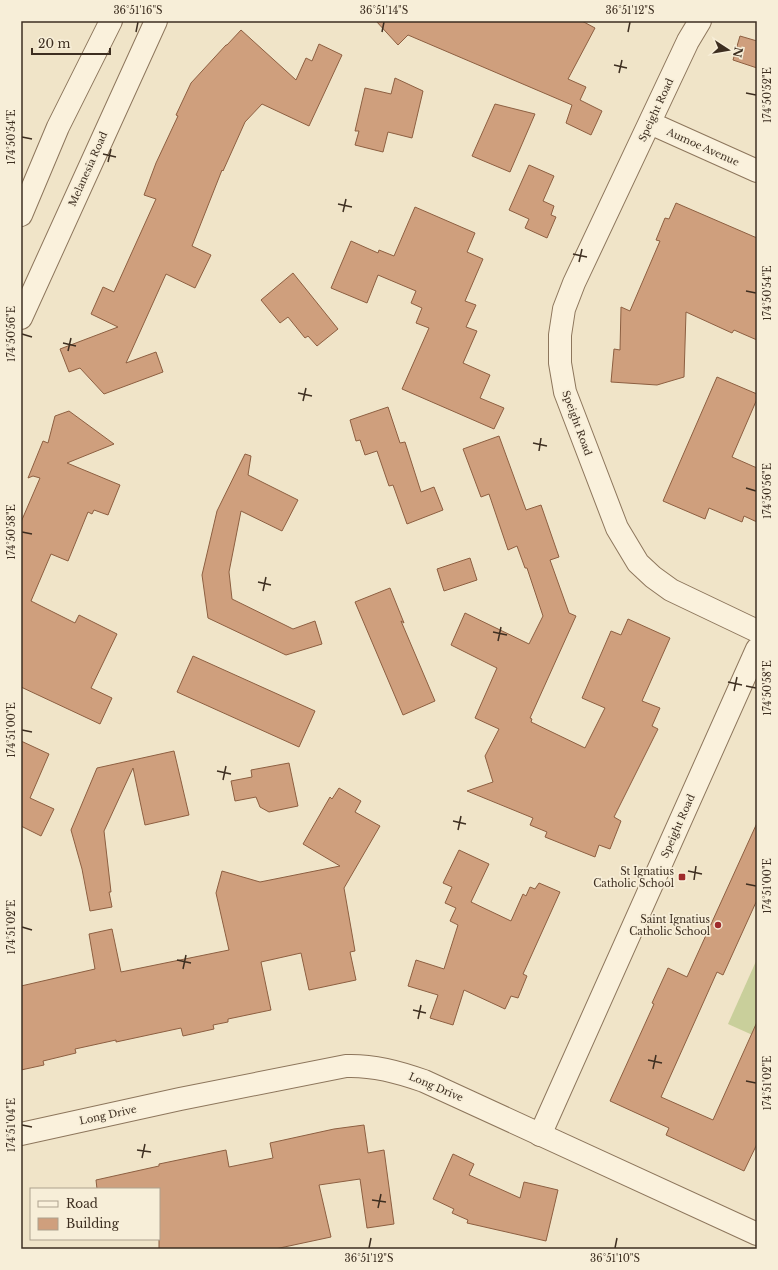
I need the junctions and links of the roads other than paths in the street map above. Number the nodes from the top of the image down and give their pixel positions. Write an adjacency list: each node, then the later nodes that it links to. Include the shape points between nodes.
1 (111, 21): 6 (street, via 58,127)
2 (156, 21): 7 (street, Melanesia Road)
3 (700, 21): 4 (street, Speight Road)
4 (650, 122): 5 (street, Aumoe Avenue); 8 (street, Speight Road, via 564,309 560,363 565,392 617,528 638,563 653,578 671,590)
5 (757, 171)
6 (21, 215)
7 (21, 318)
8 (757, 631)
9 (757, 649): 11 (street, Speight Road)
10 (21, 1134): 11 (street, Long Drive, via 180,1099 346,1066 361,1066 399,1072 424,1081)
11 (540, 1135): 12 (street, Long Drive)
12 (757, 1234)

